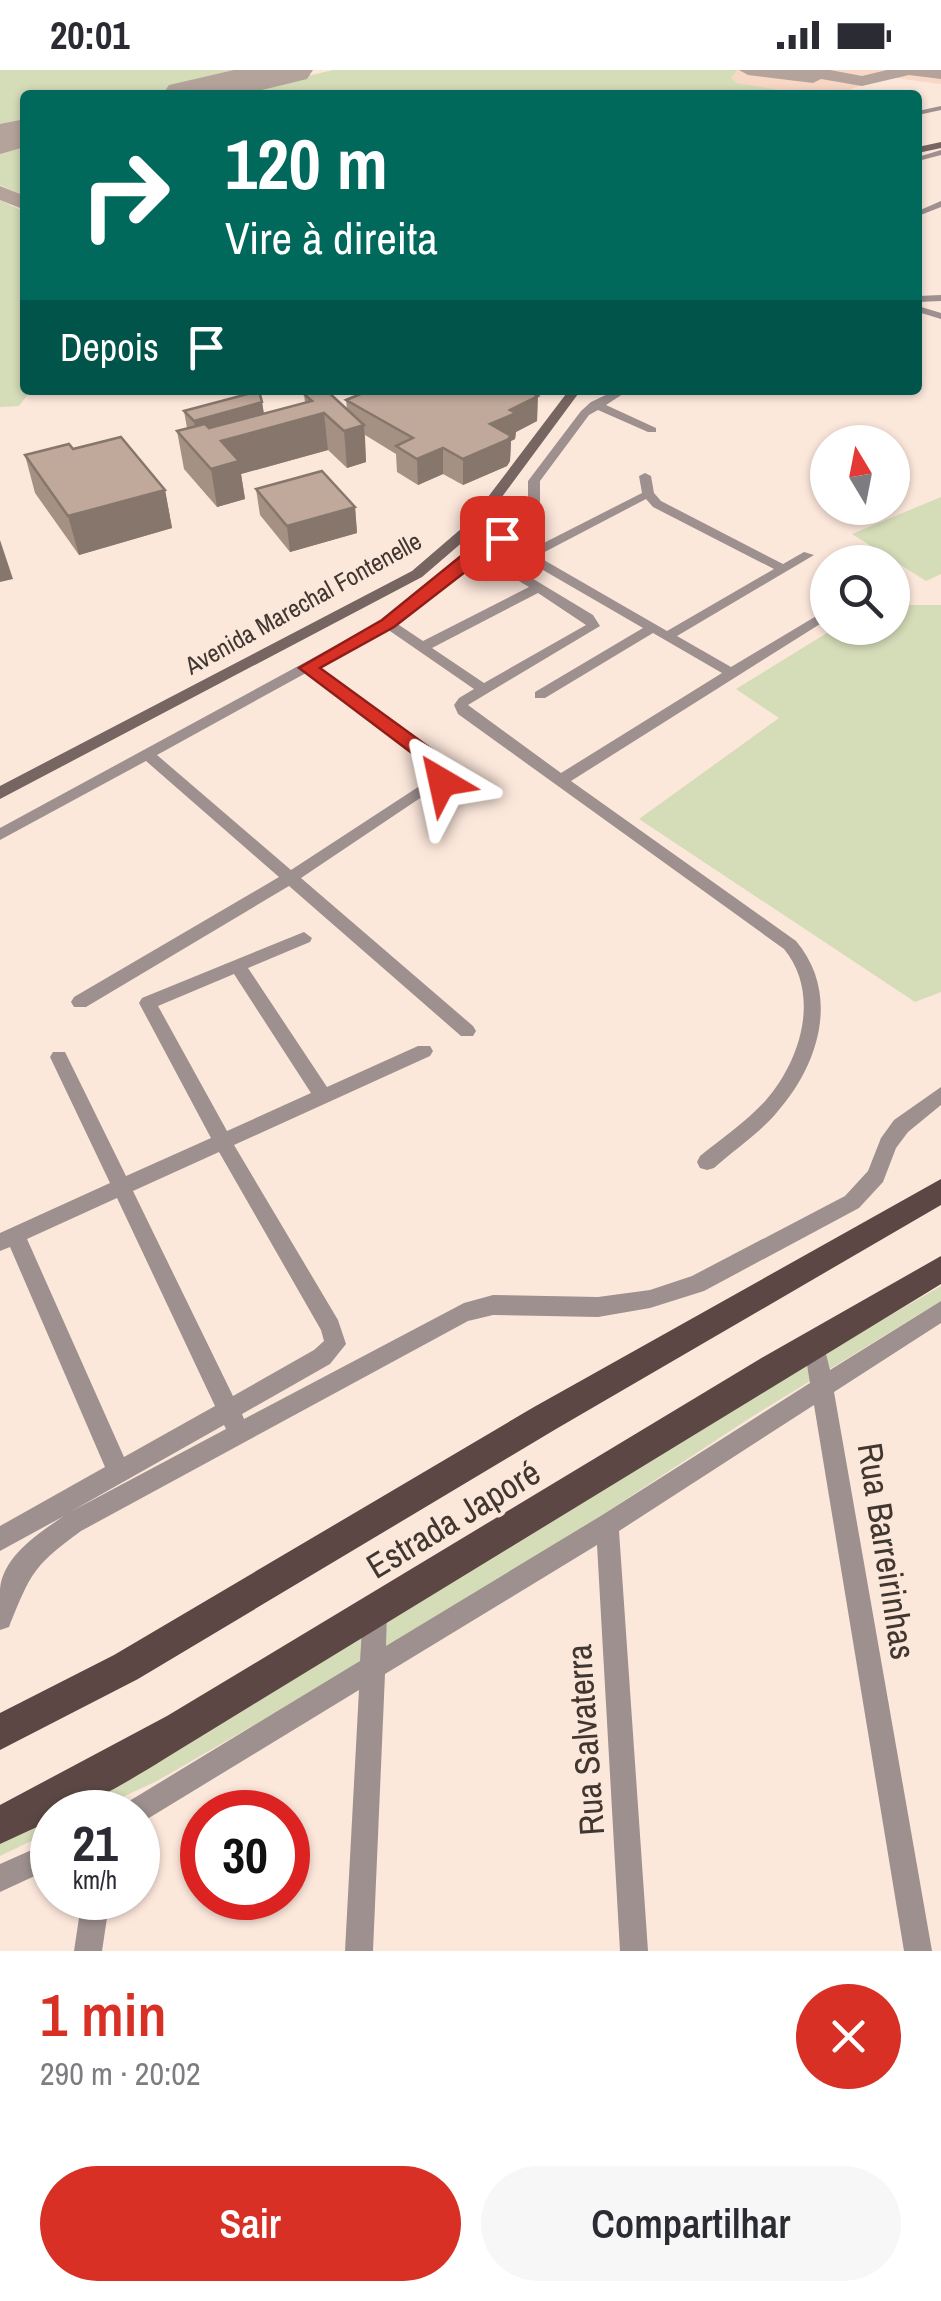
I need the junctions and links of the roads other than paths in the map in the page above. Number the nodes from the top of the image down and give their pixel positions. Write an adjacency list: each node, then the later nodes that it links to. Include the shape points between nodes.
1 (571, 395): 7 (main road, Avenida Marechal Fontenelle)
2 (614, 395): 3 (street)
3 (596, 404): 4 (street); 8 (street, via 534,481 527,520)
4 (652, 430)
5 (645, 476): 6 (street)
6 (648, 494): 11 (street); 12 (street)
7 (474, 525): 8 (street); 25 (main road, Avenida Marechal Fontenelle, via 417,574)
8 (502, 538): 9 (street); 11 (street)
9 (478, 550): 13 (street); 14 (street)
10 (808, 554): 12 (street)
11 (530, 555): 16 (street)
12 (782, 569): 17 (street)
13 (539, 587): 18 (street); 21 (street, via 593,626)
14 (388, 623): 18 (street); 19 (street)
15 (810, 624): 20 (street)
16 (654, 627): 17 (street); 22 (street)
17 (669, 635): 20 (street)
18 (423, 647): 21 (street)
19 (308, 668): 23 (street); 27 (street, via 446,776)
20 (732, 673): 24 (street)
21 (484, 690): 24 (street, via 460,708)
22 (540, 695)
23 (150, 756): 26 (street); 27 (street)
24 (561, 780): 37 (street, via 790,946 810,970 813,1005 792,1078 780,1097)
25 (0, 793)
26 (0, 835)
27 (288, 878): 30 (street); 31 (street)
28 (304, 938): 29 (street)
29 (238, 966): 35 (street); 36 (street, via 148,1003)
30 (80, 1002)
31 (467, 1032)
32 (424, 1051): 35 (street)
33 (59, 1057): 38 (street)
34 (941, 1095): 46 (street, via 901,1126 876,1176 852,1202 696,1284 598,1306 478,1308)
35 (323, 1096): 36 (street)
36 (222, 1141): 38 (street); 45 (street, via 335,1338 322,1357)
37 (707, 1162)
38 (122, 1187): 40 (street); 45 (street)
39 (941, 1191): 54 (main road, Estrada Japoré, via 126,1667)
40 (7, 1239): 47 (street)
41 (941, 1269): 43 (main road, Estrada Japoré)
42 (941, 1311): 44 (street)
43 (814, 1341): 44 (street, Rua Barreirinhas); 51 (main road, Estrada Japoré)
44 (824, 1384): 48 (street); 63 (street, Rua Barreirinhas)
45 (228, 1410): 46 (street); 47 (street)
46 (240, 1435): 50 (street, via 73,1523)
47 (119, 1472): 49 (street)
48 (607, 1524): 53 (street); 62 (street, Rua Salvaterra)
49 (0, 1539)
50 (6, 1575): 52 (street)
51 (375, 1613): 53 (street); 56 (main road, Estrada Japoré, via 116,1766)
52 (0, 1618)
53 (372, 1667): 55 (street); 61 (street)
54 (0, 1732)
55 (160, 1797)
56 (0, 1825)
57 (30, 1864): 58 (street)
58 (0, 1878)
59 (93, 1920): 60 (street)
60 (88, 1951)
61 (359, 1951)
62 (634, 1951)
63 (918, 1951)

